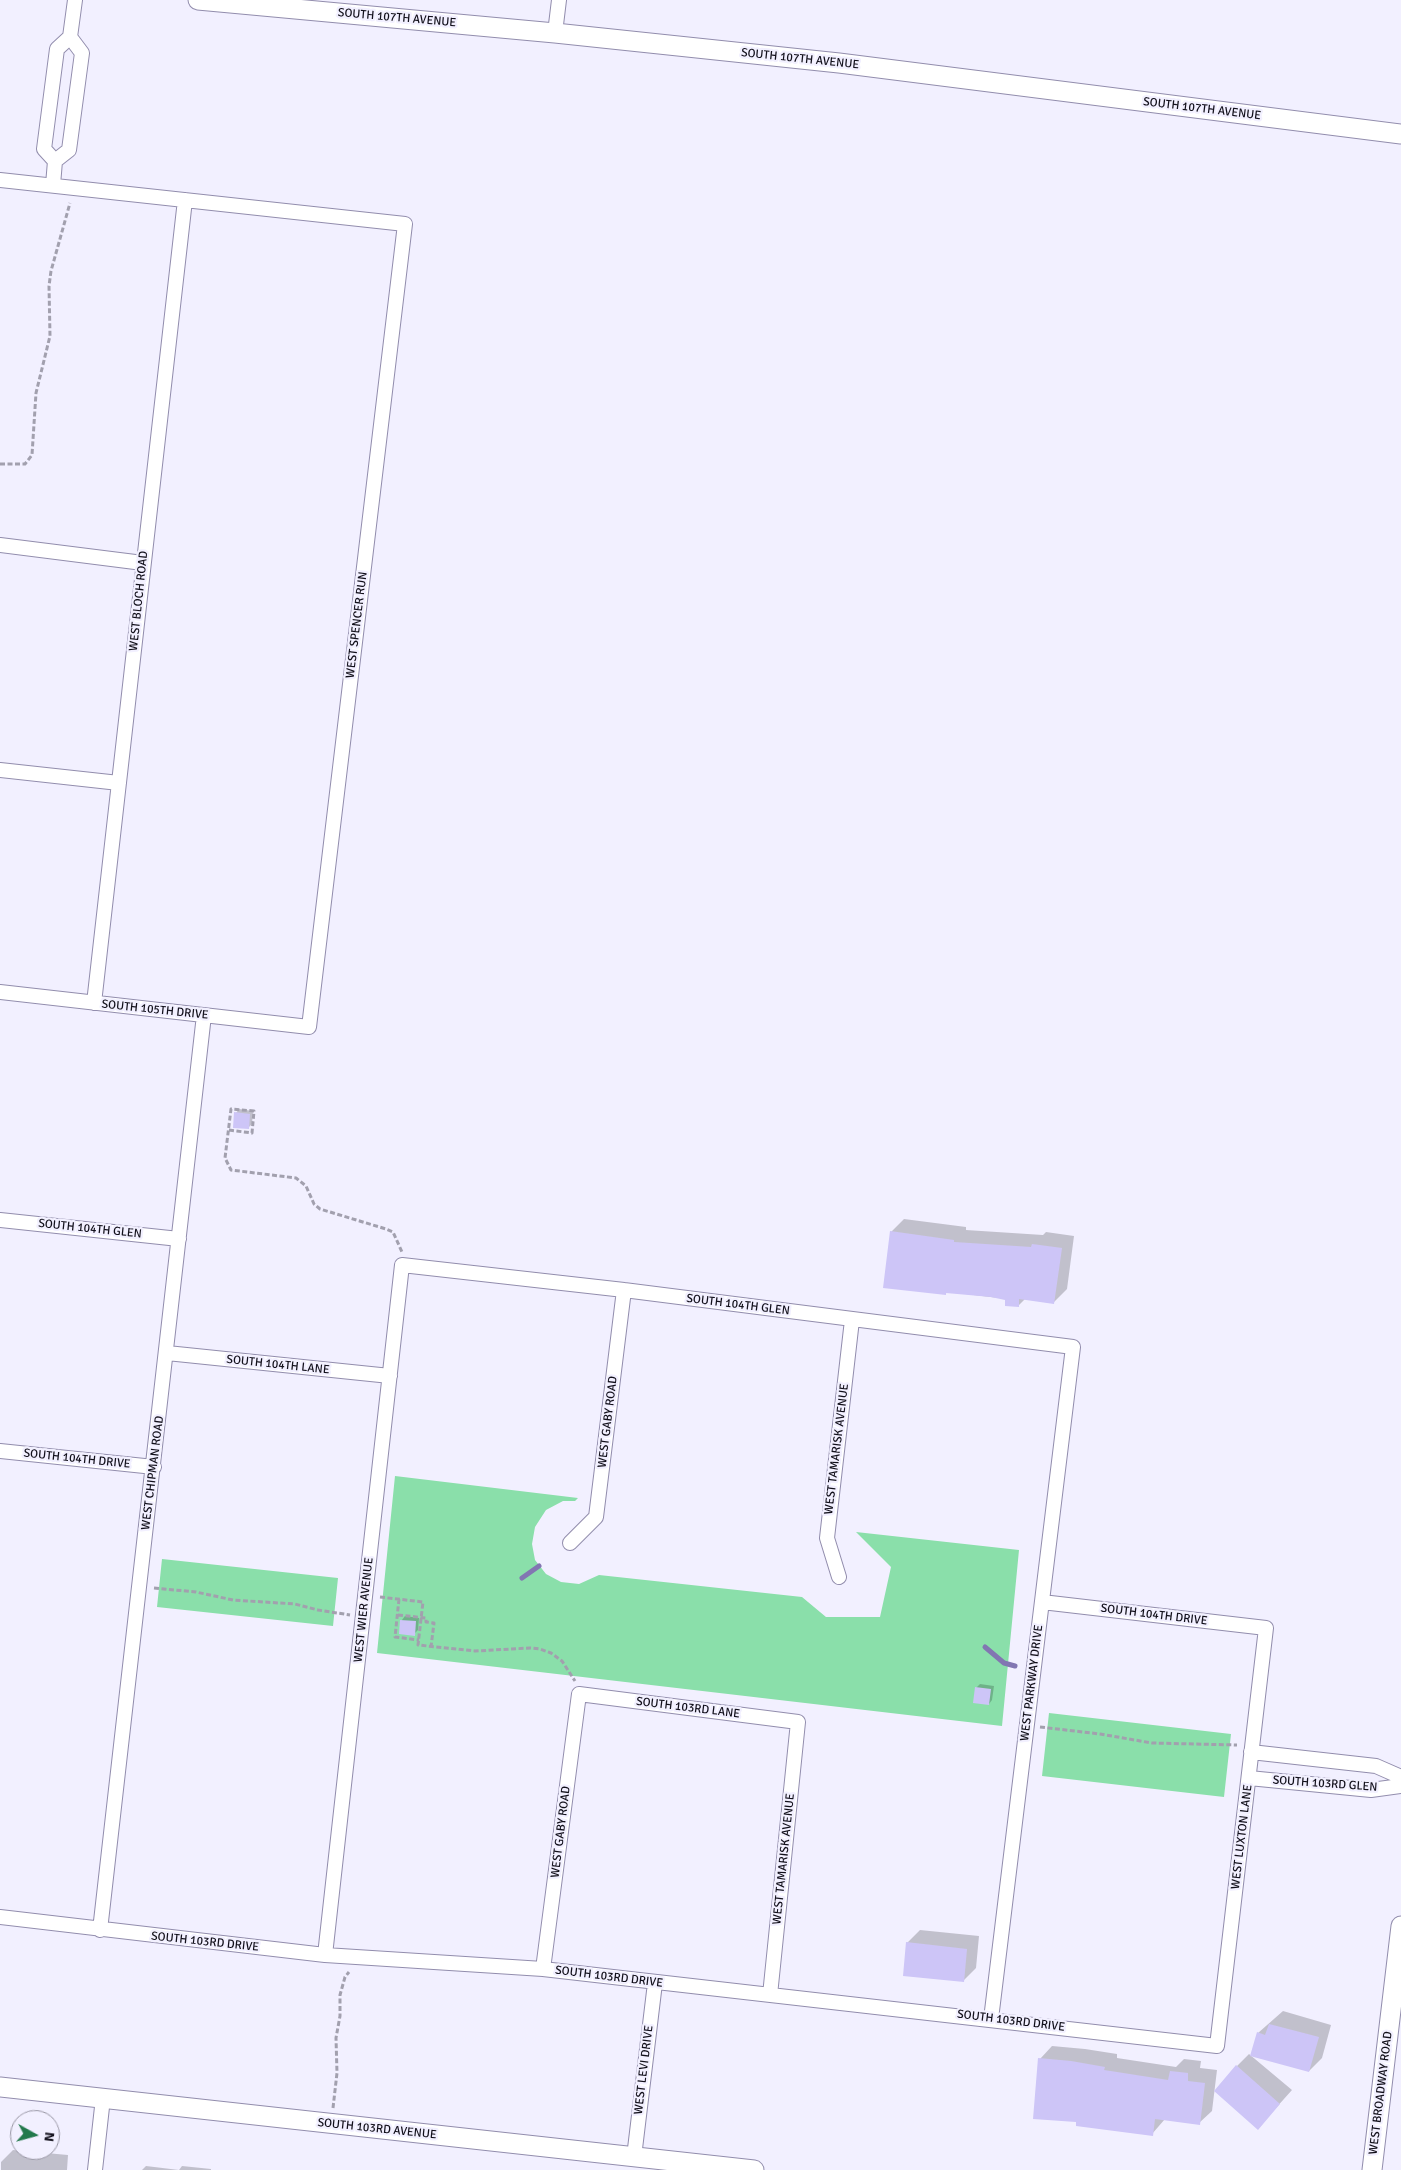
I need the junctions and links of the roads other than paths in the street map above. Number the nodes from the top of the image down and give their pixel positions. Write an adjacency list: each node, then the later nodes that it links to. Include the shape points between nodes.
1 (75, 0): 5 (street)
2 (198, 0): 4 (main road, SOUTH 107TH AVENUE)
3 (558, 0): 4 (street)
4 (555, 33): 6 (main road, SOUTH 107TH AVENUE, via 839,63)
5 (70, 37): 7 (street, via 57,49 44,149); 7 (street, via 82,52 69,150)
6 (1401, 134)
7 (55, 161): 9 (street)
8 (0, 180): 9 (street)
9 (53, 185): 10 (street)
10 (184, 200): 12 (street, WEST BLOCH ROAD); 18 (street, WEST SPENCER RUN, via 405,224)
11 (0, 545): 12 (street)
12 (144, 562): 14 (street, WEST BLOCH ROAD)
13 (0, 770): 14 (street)
14 (119, 783): 16 (street, WEST BLOCH ROAD)
15 (0, 992): 16 (street, SOUTH 105TH DRIVE)
16 (94, 1003): 17 (street, SOUTH 105TH DRIVE)
17 (204, 1015): 18 (street, SOUTH 105TH DRIVE); 20 (street, WEST CHIPMAN ROAD)
18 (309, 1026)
19 (0, 1220): 20 (street, SOUTH 104TH GLEN)
20 (179, 1239): 25 (street, WEST CHIPMAN ROAD)
21 (402, 1265): 22 (street, SOUTH 104TH GLEN); 26 (street, WEST WIER AVENUE)
22 (624, 1290): 23 (street, SOUTH 104TH GLEN); 29 (street, WEST GABY ROAD, via 596,1517)
23 (852, 1320): 24 (street, SOUTH 104TH GLEN); 30 (street, WEST TAMARISK AVENUE, via 826,1538)
24 (1073, 1347): 31 (street, WEST PARKWAY DRIVE)
25 (166, 1353): 26 (street, SOUTH 104TH LANE); 28 (street, WEST CHIPMAN ROAD)
26 (390, 1376): 42 (street, WEST WIER AVENUE)
27 (0, 1451): 28 (street, SOUTH 104TH DRIVE)
28 (154, 1467): 41 (street, WEST CHIPMAN ROAD)
29 (570, 1542)
30 (840, 1577)
31 (1042, 1602): 32 (street, SOUTH 104TH DRIVE); 46 (street, WEST PARKWAY DRIVE)
32 (1266, 1628): 35 (street, WEST LUXTON LANE)
33 (579, 1694): 34 (street, SOUTH 103RD LANE); 43 (street, WEST GABY ROAD)
34 (798, 1722): 45 (street, WEST TAMARISK AVENUE)
35 (1252, 1752): 36 (street, SOUTH 103RD GLEN, via 1376,1766); 37 (street, WEST LUXTON LANE)
36 (1401, 1777)
37 (1249, 1778): 38 (street, SOUTH 103RD GLEN, via 1371,1790); 47 (street, WEST LUXTON LANE)
38 (1401, 1786)
39 (0, 1918): 41 (street, SOUTH 103RD DRIVE)
40 (1401, 1926): 53 (main road, WEST BROADWAY ROAD)
41 (100, 1930): 42 (street, SOUTH 103RD DRIVE)
42 (325, 1955): 43 (street, SOUTH 103RD DRIVE)
43 (543, 1969): 44 (street, SOUTH 103RD DRIVE)
44 (655, 1983): 45 (street, SOUTH 103RD DRIVE); 50 (street, WEST LEVI DRIVE)
45 (770, 1995): 46 (street, SOUTH 103RD DRIVE)
46 (991, 2019): 47 (street, SOUTH 103RD DRIVE)
47 (1217, 2046)
48 (0, 2087): 49 (main road, SOUTH 103RD AVENUE)
49 (103, 2098): 50 (main road, SOUTH 103RD AVENUE); 51 (street)
50 (634, 2157): 52 (main road, SOUTH 103RD AVENUE)
51 (95, 2170)
52 (754, 2170)
53 (1372, 2170)

